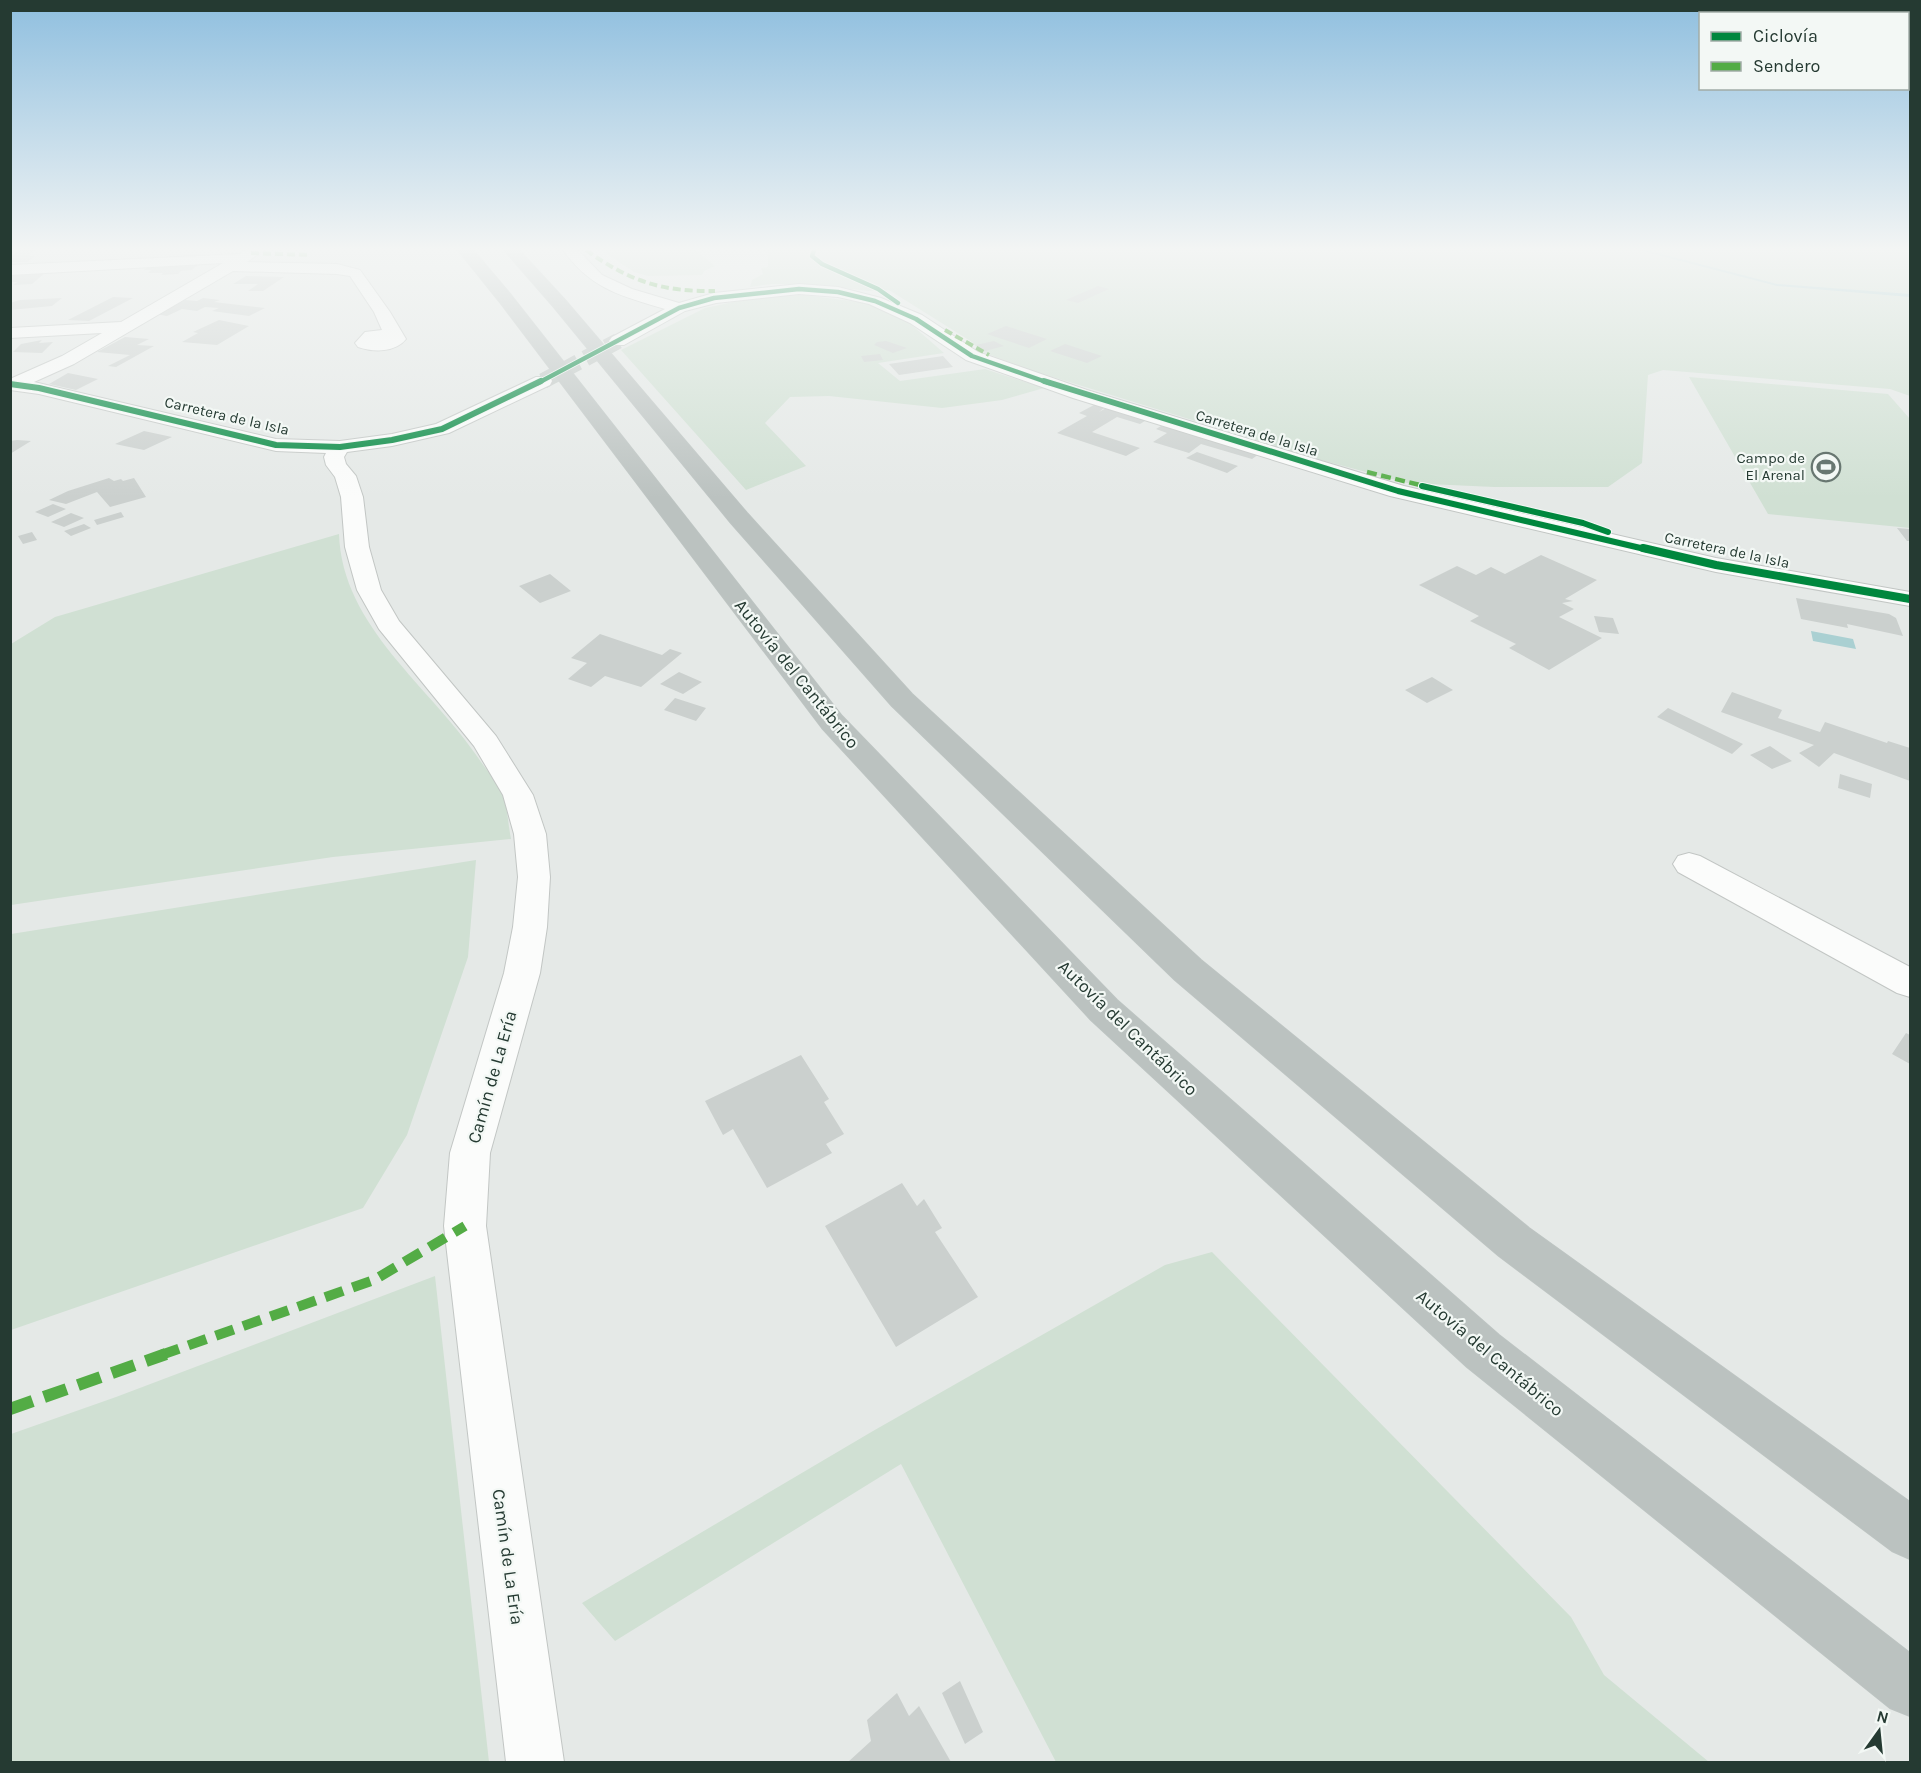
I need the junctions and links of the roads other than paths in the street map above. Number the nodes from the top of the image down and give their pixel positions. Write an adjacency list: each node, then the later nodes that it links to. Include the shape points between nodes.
1 (117, 333): 8 (street)
2 (532, 333): 14 (highway, Autovía del Cantábrico, via 832,722 1104,1010 1483,1351)
3 (584, 333): 13 (highway, via 739,518 902,700 1188,970 1514,1242)
4 (633, 333): 6 (street, Carretera de la Isla)
5 (935, 333): 10 (street, Carretera de la Isla, via 972,356 1080,394 1398,491 1716,565)
6 (618, 341)
7 (543, 381): 9 (street, Carretera de la Isla, via 442,429)
8 (12, 390): 9 (street, Carretera de la Isla, via 39,388 276,445)
9 (340, 447): 15 (street, Camín de La Ería, via 334,457 352,497 357,547 369,590 388,624 486,742 518,795 530,834 534,877 530,927 522,973 470,1153 465,1226)
10 (1911, 599)
11 (1689, 864): 12 (street)
12 (1911, 983)
13 (1911, 1533)
14 (1911, 1688)
15 (535, 1762)

